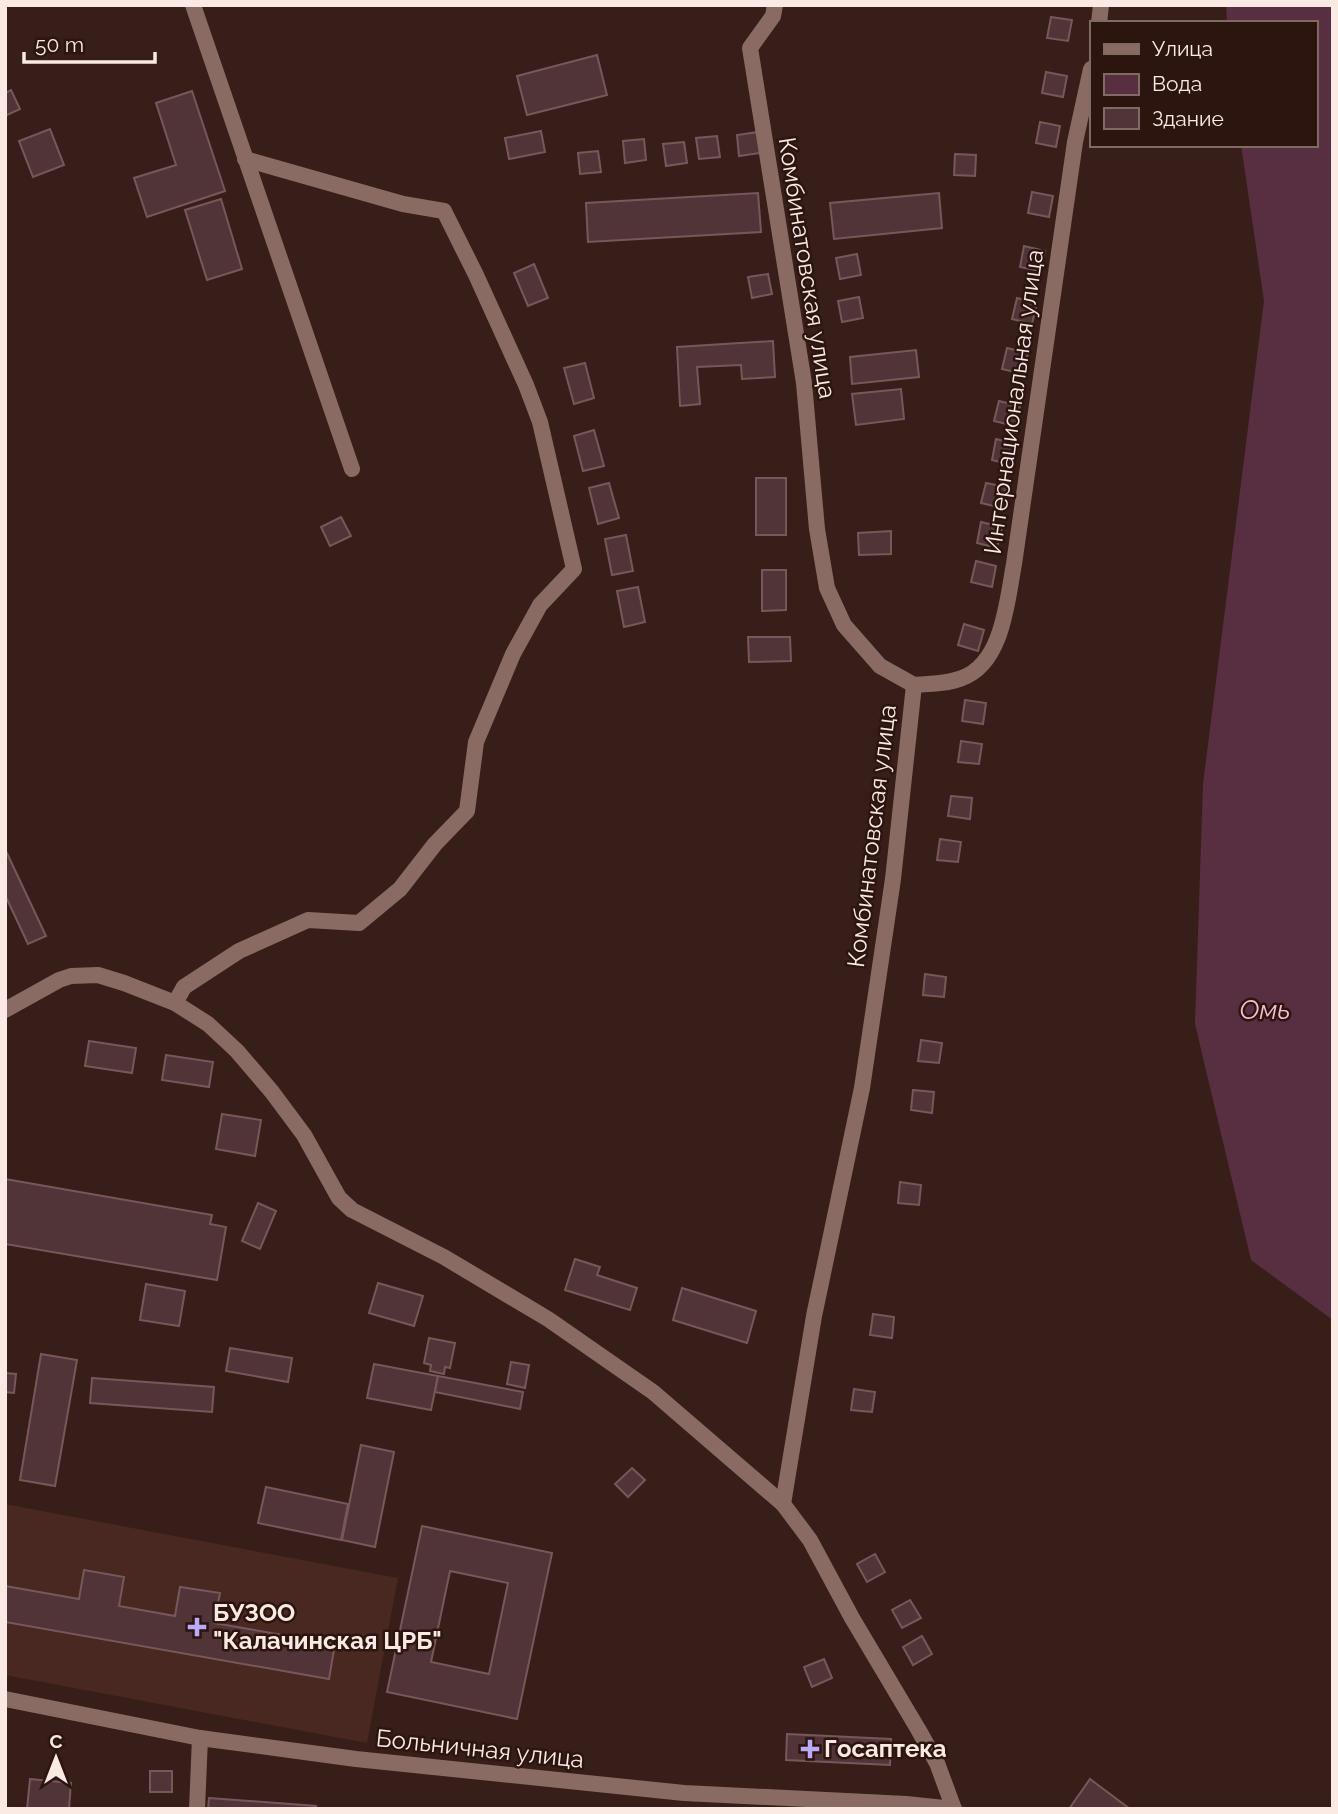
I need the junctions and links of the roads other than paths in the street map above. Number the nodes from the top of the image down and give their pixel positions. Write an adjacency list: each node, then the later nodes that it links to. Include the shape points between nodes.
1 (193, 5): 4 (street)
2 (775, 5): 6 (street, Комбинатовская улица, via 773,16 750,48 804,383 827,588 844,625 880,666)
3 (1090, 74): 6 (street, Интернациональная улица, via 1075,142 1001,630 987,662 964,678)
4 (246, 159): 5 (street); 7 (street, via 403,204 444,211 540,422 574,569 540,605 513,654 476,741 467,811 400,890 359,923 308,920 239,951 184,987)
5 (352, 469)
6 (914, 685): 9 (street, Комбинатовская улица, via 893,879 862,1088 814,1315)
7 (174, 1003): 8 (street, via 98,975 71,976); 9 (street, via 208,1024 246,1061 304,1135 340,1198 352,1210 444,1257 548,1319 653,1392)
8 (5, 1010)
9 (783, 1504): 14 (street, via 810,1540 918,1729)
10 (5, 1699): 11 (street, Больничная улица)
11 (201, 1738): 12 (street, Больничная улица); 13 (street)
12 (685, 1801): 14 (street, Больничная улица, via 906,1804)
13 (197, 1809)
14 (954, 1809)

